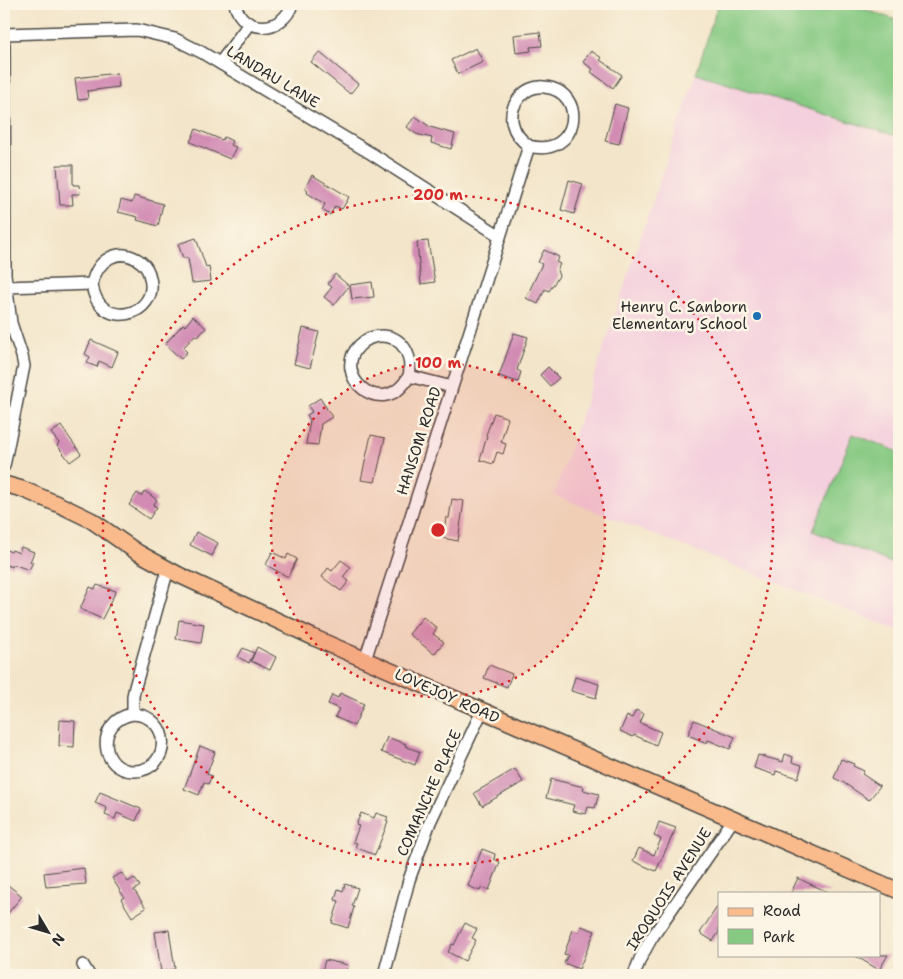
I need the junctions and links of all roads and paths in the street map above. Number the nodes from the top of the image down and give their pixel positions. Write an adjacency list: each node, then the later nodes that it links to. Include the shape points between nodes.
1 (235, 4): 3 (street, via 241,17)
2 (292, 4): 3 (street, via 291,10 277,24 268,27)
3 (249, 24): 6 (street)
4 (4, 34): 6 (street, LANDAU LANE, via 137,30 175,40)
5 (4, 44): 8 (street)
6 (220, 63): 9 (street, LANDAU LANE)
7 (529, 146): 7 (street, via 515,132 512,122 515,103 530,89 545,87 559,92 572,108 571,128 559,144 539,148); 9 (street, HANSOM ROAD)
8 (4, 180): 11 (street)
9 (500, 236): 13 (street, HANSOM ROAD)
10 (92, 284): 10 (street, via 98,302 114,313 124,314 142,307 151,290 148,271 142,263 125,255 106,259 94,274); 11 (street)
11 (6, 287): 14 (street, via 10,323 24,366)
12 (409, 376): 12 (street, via 405,384 390,395 371,394 363,390 352,375 353,355 366,340 376,336 392,338 404,346 409,355); 13 (street)
13 (452, 387): 17 (street, HANSOM ROAD)
14 (4, 466)
15 (4, 484): 16 (main road, LOVEJOY ROAD, via 91,520)
16 (168, 570): 17 (main road, LOVEJOY ROAD); 19 (street, via 135,687)
17 (364, 660): 18 (main road, LOVEJOY ROAD)
18 (482, 711): 20 (main road, LOVEJOY ROAD); 22 (street, COMANCHE PLACE, via 430,822 409,880)
19 (133, 714): 19 (street, via 115,721 108,732 106,744 110,757 119,766 138,771 157,759 163,743 161,731 154,722)
20 (732, 820): 21 (main road, LOVEJOY ROAD); 23 (street, IROQUOIS AVENUE, via 651,939)
21 (899, 891)
22 (384, 975)
23 (634, 975)

